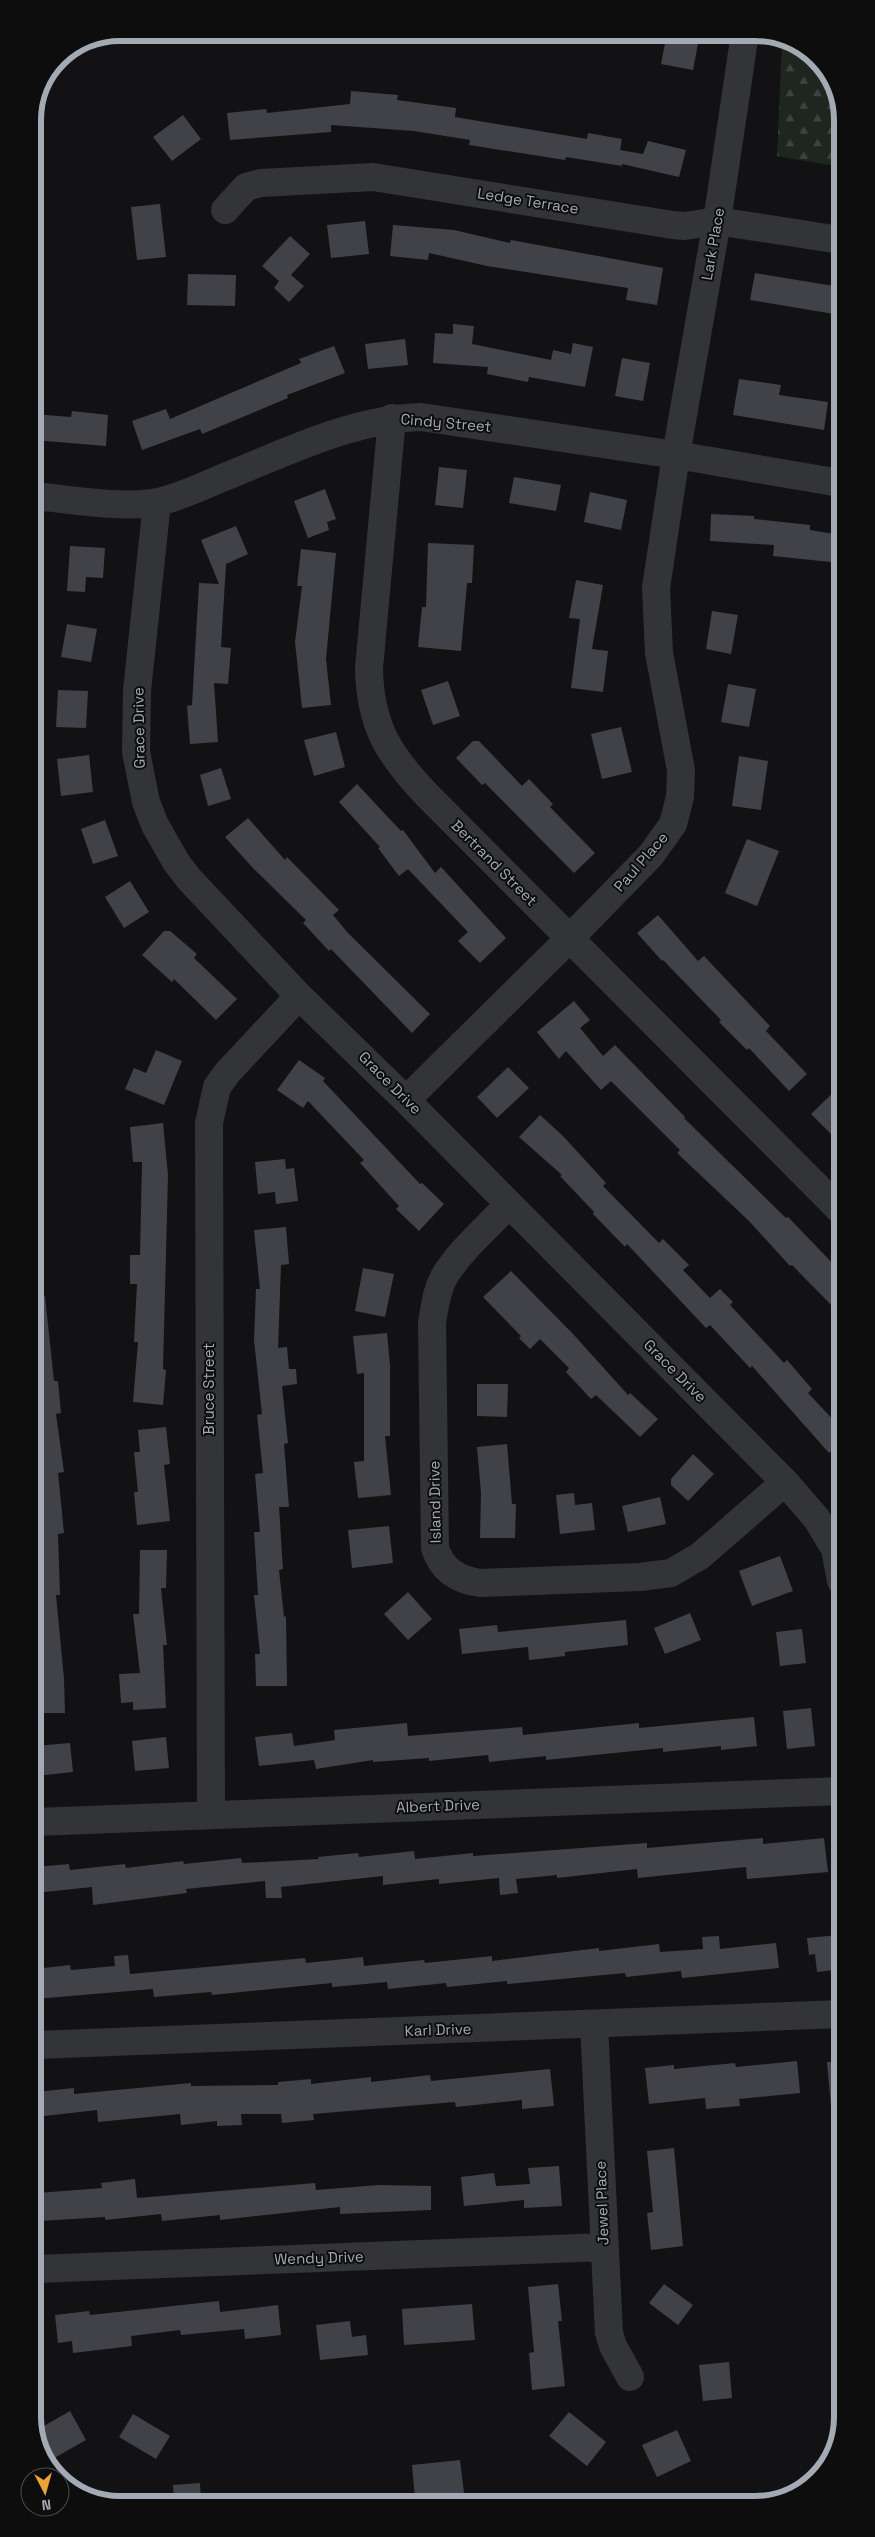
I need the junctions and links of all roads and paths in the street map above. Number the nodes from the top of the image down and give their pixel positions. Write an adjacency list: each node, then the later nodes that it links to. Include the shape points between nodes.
1 (744, 41): 3 (street, Lark Place)
2 (225, 210): 3 (street, Ledge Terrace, via 246,187 260,183 373,177 679,226)
3 (718, 221): 4 (street, Ledge Terrace); 6 (street, Lark Place)
4 (834, 239)
5 (392, 418): 6 (street, Cindy Street, via 421,417); 9 (street, Cindy Street, via 341,433); 10 (street, Bertrand Street, via 370,668 372,703 381,732 393,757 408,776)
6 (676, 454): 7 (street, Cindy Street); 10 (street, Paul Place, via 658,573 656,611 659,653 681,770 680,797 673,824 650,855)
7 (834, 482)
8 (41, 497): 9 (street, Cindy Street, via 118,503)
9 (157, 502): 11 (street, Grace Drive, via 136,699 136,752 146,802 164,844 188,879)
10 (570, 938): 12 (street, Paul Place); 14 (street, Bertrand Street)
11 (300, 996): 12 (street, Grace Drive); 18 (street, Bruce Street, via 227,1073 217,1087 209,1122)
12 (406, 1100): 13 (street, Grace Drive)
13 (509, 1204): 15 (street, Grace Drive); 15 (street, Island Drive, via 450,1269 436,1296 432,1322 435,1548 439,1559 450,1571 463,1580 480,1583 671,1573 700,1556)
14 (834, 1204)
15 (784, 1482): 16 (street, Grace Drive, via 817,1519)
16 (834, 1547)
17 (834, 1791): 18 (street, Albert Drive)
18 (211, 1815): 19 (street, Albert Drive)
19 (41, 1822)
20 (834, 2014): 21 (street, Karl Drive)
21 (594, 2024): 22 (street, Karl Drive); 23 (street, Jewel Place)
22 (41, 2045)
23 (604, 2247): 24 (street, Wendy Drive); 25 (street, Jewel Place, via 609,2333)
24 (41, 2269)
25 (630, 2377)

